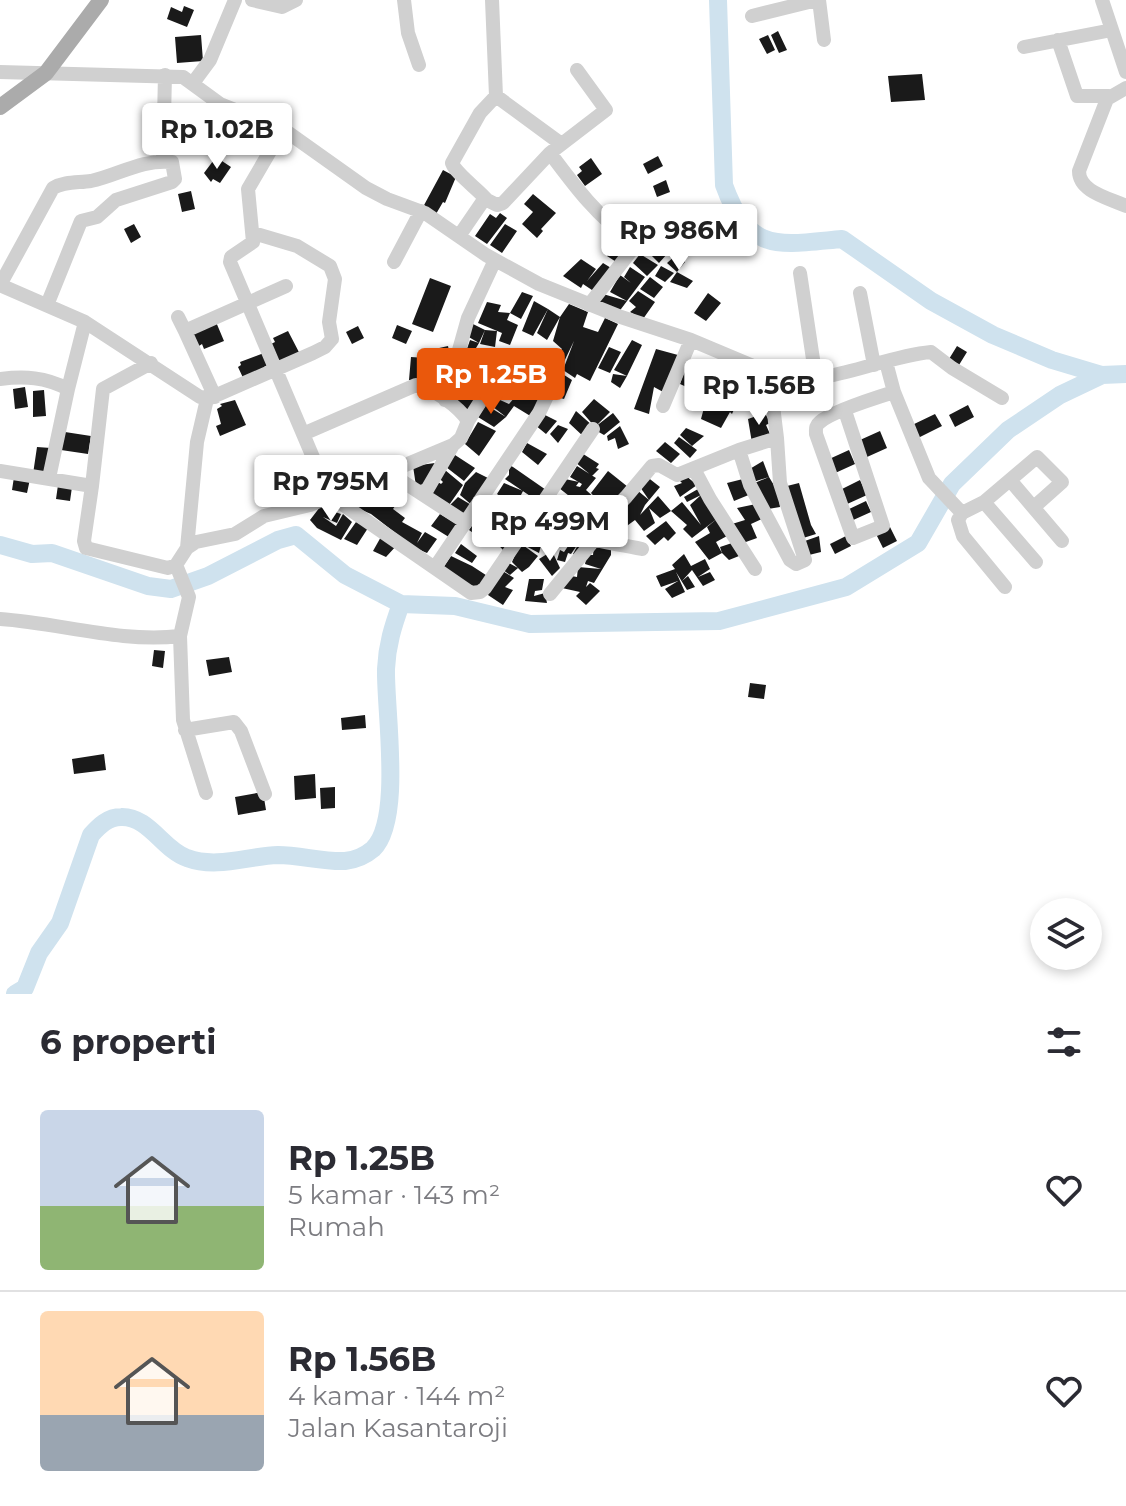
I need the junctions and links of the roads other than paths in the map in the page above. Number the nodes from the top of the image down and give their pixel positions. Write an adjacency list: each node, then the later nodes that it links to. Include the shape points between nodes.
1 (101, 0): 18 (main road)
2 (235, 0): 20 (street, via 210,60)
3 (252, 0): 4 (street, via 282,7)
4 (296, 0)
5 (404, 0): 14 (street)
6 (492, 0): 22 (street)
7 (818, 0): 9 (street); 11 (street)
8 (1102, 0): 10 (street)
9 (752, 16)
10 (1112, 30): 12 (street); 17 (street)
11 (824, 40)
12 (1058, 40): 13 (street); 23 (street, via 1077,96)
13 (1024, 47)
14 (419, 65)
15 (577, 70): 26 (street, via 606,109)
16 (0, 72): 18 (street)
17 (1126, 72)
18 (46, 73): 19 (street); 24 (main road)
19 (165, 75): 20 (street); 27 (street)
20 (193, 83): 25 (street, via 220,104)
21 (1126, 88): 23 (street)
22 (496, 96): 26 (street); 28 (street, via 480,113 452,163)
23 (1109, 96): 29 (street, via 1079,177 1092,191)
24 (0, 107)
25 (283, 129): 30 (street, via 366,188); 31 (street, via 248,189)
26 (555, 148): 28 (street, via 503,203); 41 (street, via 595,211 634,245)
27 (163, 161): 36 (street, via 53,188); 39 (street, via 173,163 172,182 116,200 97,217 81,221)
28 (487, 200): 32 (street)
29 (1126, 206)
30 (421, 211): 32 (street); 34 (street)
31 (253, 233): 40 (street, via 252,244 230,260); 49 (street, via 312,253 330,266 335,279 330,341)
32 (459, 236): 33 (street)
33 (495, 260): 41 (street); 58 (street, via 468,318)
34 (394, 262)
35 (800, 273): 52 (street)
36 (0, 285): 39 (street)
37 (286, 286): 40 (street)
38 (860, 293): 48 (street)
39 (47, 305): 43 (street)
40 (248, 305): 44 (street); 49 (street)
41 (589, 305): 45 (street)
42 (178, 317): 44 (street)
43 (85, 322): 46 (street); 53 (street)
44 (185, 331): 56 (street)
45 (691, 340): 50 (street); 59 (street)
46 (151, 363): 56 (street, via 200,397); 72 (street, via 103,389)
47 (505, 363): 61 (street)
48 (880, 363): 52 (street); 54 (street); 57 (street, via 931,352)
49 (276, 371): 56 (street); 63 (street)
50 (769, 373): 52 (street); 64 (street)
51 (0, 379): 53 (street, via 33,377)
52 (816, 379)
53 (68, 389): 70 (street)
54 (894, 392): 60 (street); 77 (street, via 929,478)
55 (548, 394): 79 (street)
56 (211, 398): 82 (street, via 197,442)
57 (1002, 398)
58 (445, 400): 61 (street); 63 (street, via 411,386)
59 (663, 406)
60 (845, 411): 60 (street, via 883,526 853,538 816,434 818,424)
61 (468, 421): 65 (street)
62 (593, 429): 78 (street)
63 (303, 434): 73 (street)
64 (777, 438): 66 (street); 66 (street, via 780,483 805,560 794,565 750,485)
65 (453, 445): 69 (street); 74 (street)
66 (739, 450): 67 (street)
67 (694, 469): 80 (street, via 675,475 652,466); 86 (street)
68 (0, 471): 70 (street)
69 (388, 472): 73 (street); 74 (street)
70 (49, 478): 72 (street)
71 (1010, 480): 75 (street); 76 (street); 76 (street, via 1036,457 1061,479)
72 (92, 486): 87 (street, via 86,548)
73 (329, 495): 82 (street); 85 (street)
74 (424, 495): 79 (street)
75 (984, 502): 77 (street); 84 (street)
76 (1034, 507): 81 (street)
77 (959, 510): 88 (street, via 961,532)
78 (536, 512): 80 (street, via 554,527); 85 (street, via 480,592 471,593)
79 (465, 522): 85 (street)
80 (590, 539): 83 (street); 89 (street)
81 (1062, 541)
82 (187, 548): 87 (street)
83 (642, 549)
84 (1036, 562)
85 (436, 566)
86 (755, 569)
87 (179, 571): 91 (street, via 189,594)
88 (1005, 587)
89 (550, 594)
90 (0, 619): 91 (street, via 129,636)
91 (180, 636): 92 (street)
92 (185, 730): 93 (street); 94 (street, via 234,722)
93 (206, 793)
94 (265, 794)

